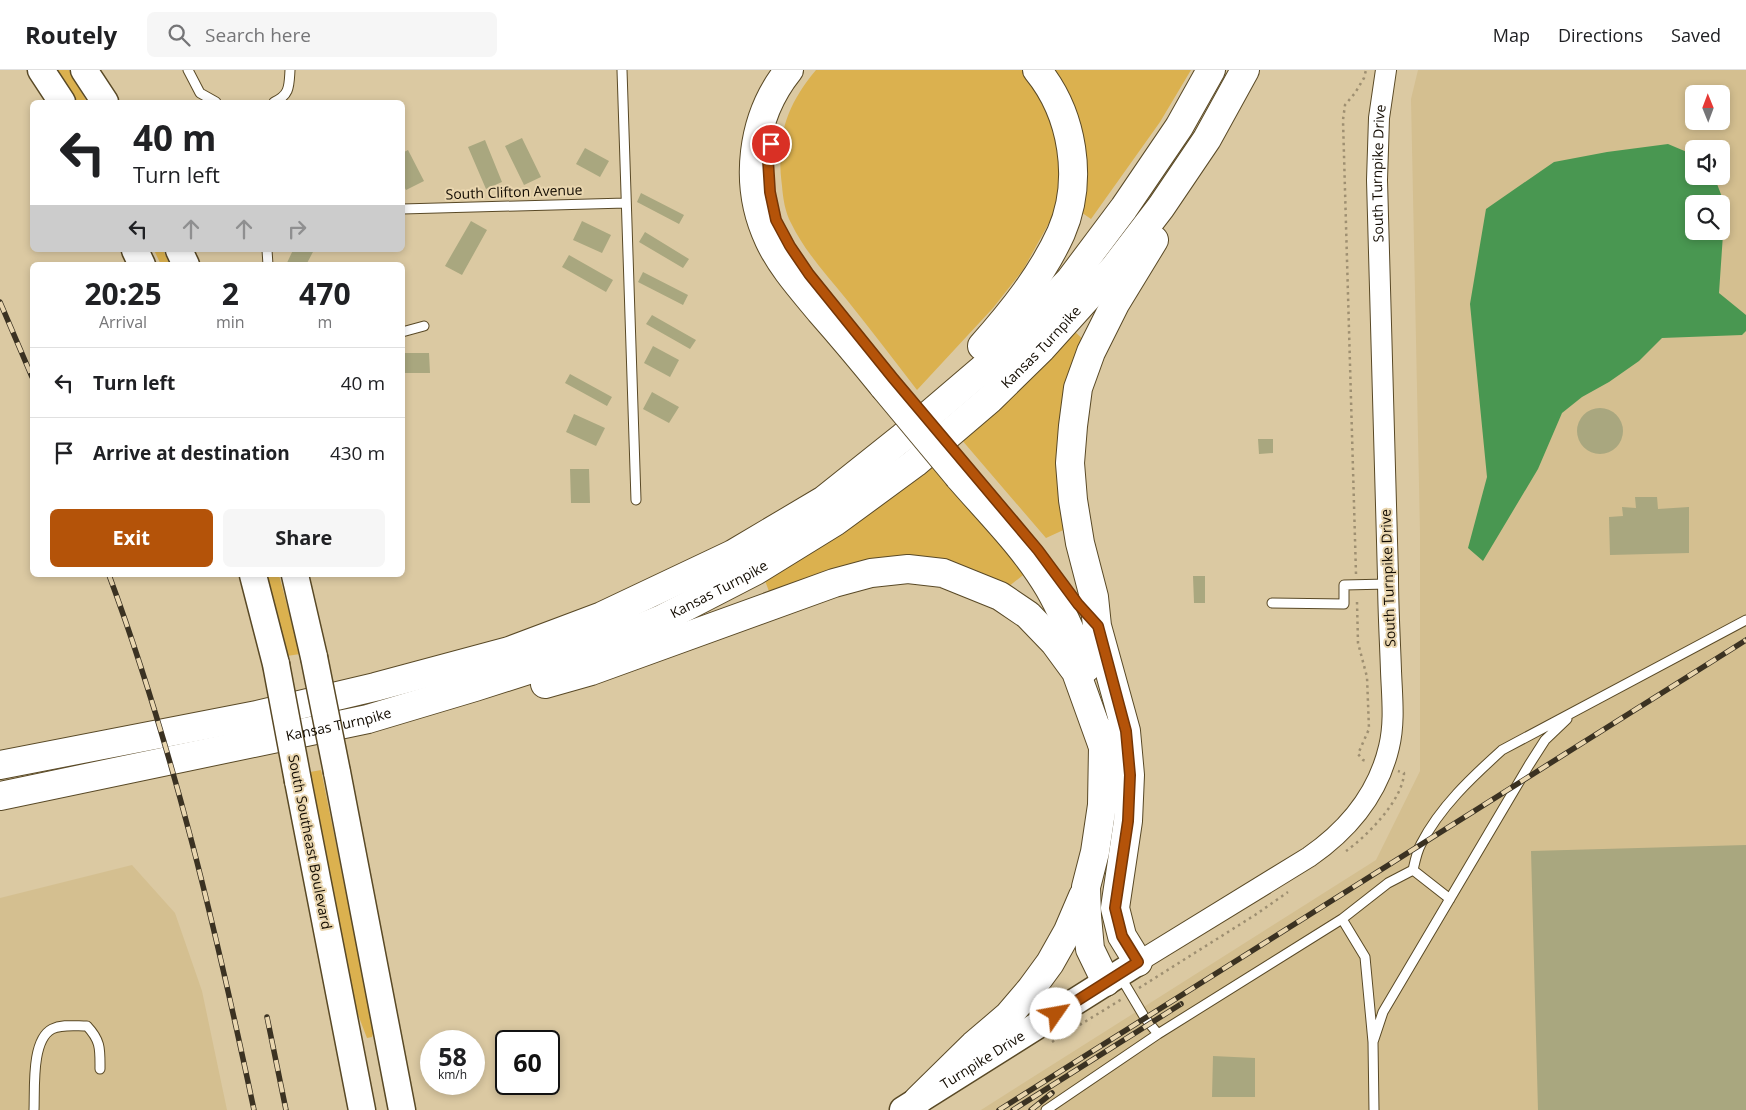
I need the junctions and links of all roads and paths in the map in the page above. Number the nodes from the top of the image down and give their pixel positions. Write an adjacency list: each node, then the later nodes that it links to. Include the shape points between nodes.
1 (41, 70): 13 (main road)
2 (84, 70): 14 (main road)
3 (188, 70): 15 (lane, via 200,93)
4 (290, 70): 16 (lane, via 289,88)
5 (622, 70): 17 (lane)
6 (789, 70): 21 (highway, via 761,119 755,148 754,180 759,212 769,239 787,271)
7 (804, 70): 21 (highway, via 783,102 773,128 768,160 776,220 809,274)
8 (1037, 70): 29 (highway, via 1056,98 1067,126 1073,159 1071,198 1061,232 1012,311 972,358 903,420 844,466 756,525)
9 (1211, 70): 29 (highway, Kansas Turnpike, via 1178,127 1119,215 1070,280 992,361 824,500 733,554)
10 (1246, 70): 31 (highway, via 1227,120 1115,304 1090,352 1078,388 1070,463 1073,500); 33 (highway, Kansas Turnpike, via 1207,139 1161,207 1114,267 1042,348 990,399 915,464 836,521 755,571 662,619 572,656)
11 (1366, 70): 27 (path, via 1345,105 1343,120)
12 (1386, 70): 26 (street, South Turnpike Drive, via 1379,118 1377,180)
13 (61, 100)
14 (104, 100)
15 (212, 100)
16 (279, 100)
17 (626, 203): 18 (lane, South Clifton Avenue); 23 (lane)
18 (405, 209)
19 (424, 326): 20 (lane)
20 (405, 331)
21 (888, 383): 22 (highway, bridge)
22 (964, 472): 31 (highway, via 1038,550); 34 (highway, via 1019,545 1062,612 1086,668)
23 (636, 500)
24 (254, 577): 48 (main road, South Southeast Boulevard, bridge, via 276,664)
25 (295, 577): 49 (main road, bridge, via 337,772)
26 (1388, 584): 27 (lane); 42 (street, South Turnpike Drive, via 1393,718 1389,748 1374,787 1361,808 1328,844)
27 (1356, 586): 28 (lane, via 1344,586 1344,604); 35 (path, via 1358,642 1367,676 1369,729 1358,754)
28 (1272, 603)
29 (602, 616): 36 (highway, Kansas Turnpike, via 509,651 375,687 257,715)
30 (1746, 620): 32 (lane)
31 (1098, 626): 42 (highway, via 1126,731 1130,775 1128,821 1115,908 1122,936)
32 (1574, 712): 38 (lane, via 1502,750 1470,780 1441,812 1420,845); 40 (lane, via 1545,740)
33 (368, 719): 34 (highway, via 440,709 591,671 834,583 871,573 908,569 943,573 970,582 1000,596 1028,615 1076,672); 37 (highway, Kansas Turnpike)
34 (1103, 747): 39 (highway, via 1102,805)
35 (1363, 760)
36 (0, 766)
37 (0, 796)
38 (1413, 870): 40 (lane); 41 (lane, via 1388,883)
39 (1086, 887): 42 (highway, via 1090,949); 46 (highway, via 1068,931 1031,989 1008,1016)
40 (1450, 899): 44 (lane, via 1383,1012)
41 (1342, 919): 43 (lane); 44 (lane, via 1365,957)
42 (1121, 973): 43 (lane, via 1145,1018); 46 (main road, Turnpike Drive)
43 (1158, 1034): 50 (lane)
44 (1373, 1042): 51 (lane)
45 (100, 1069): 47 (lane, via 96,1036 87,1026 52,1029 37,1049)
46 (911, 1105)
47 (34, 1110)
48 (362, 1110)
49 (402, 1110)
50 (1046, 1110)
51 (1374, 1110)

